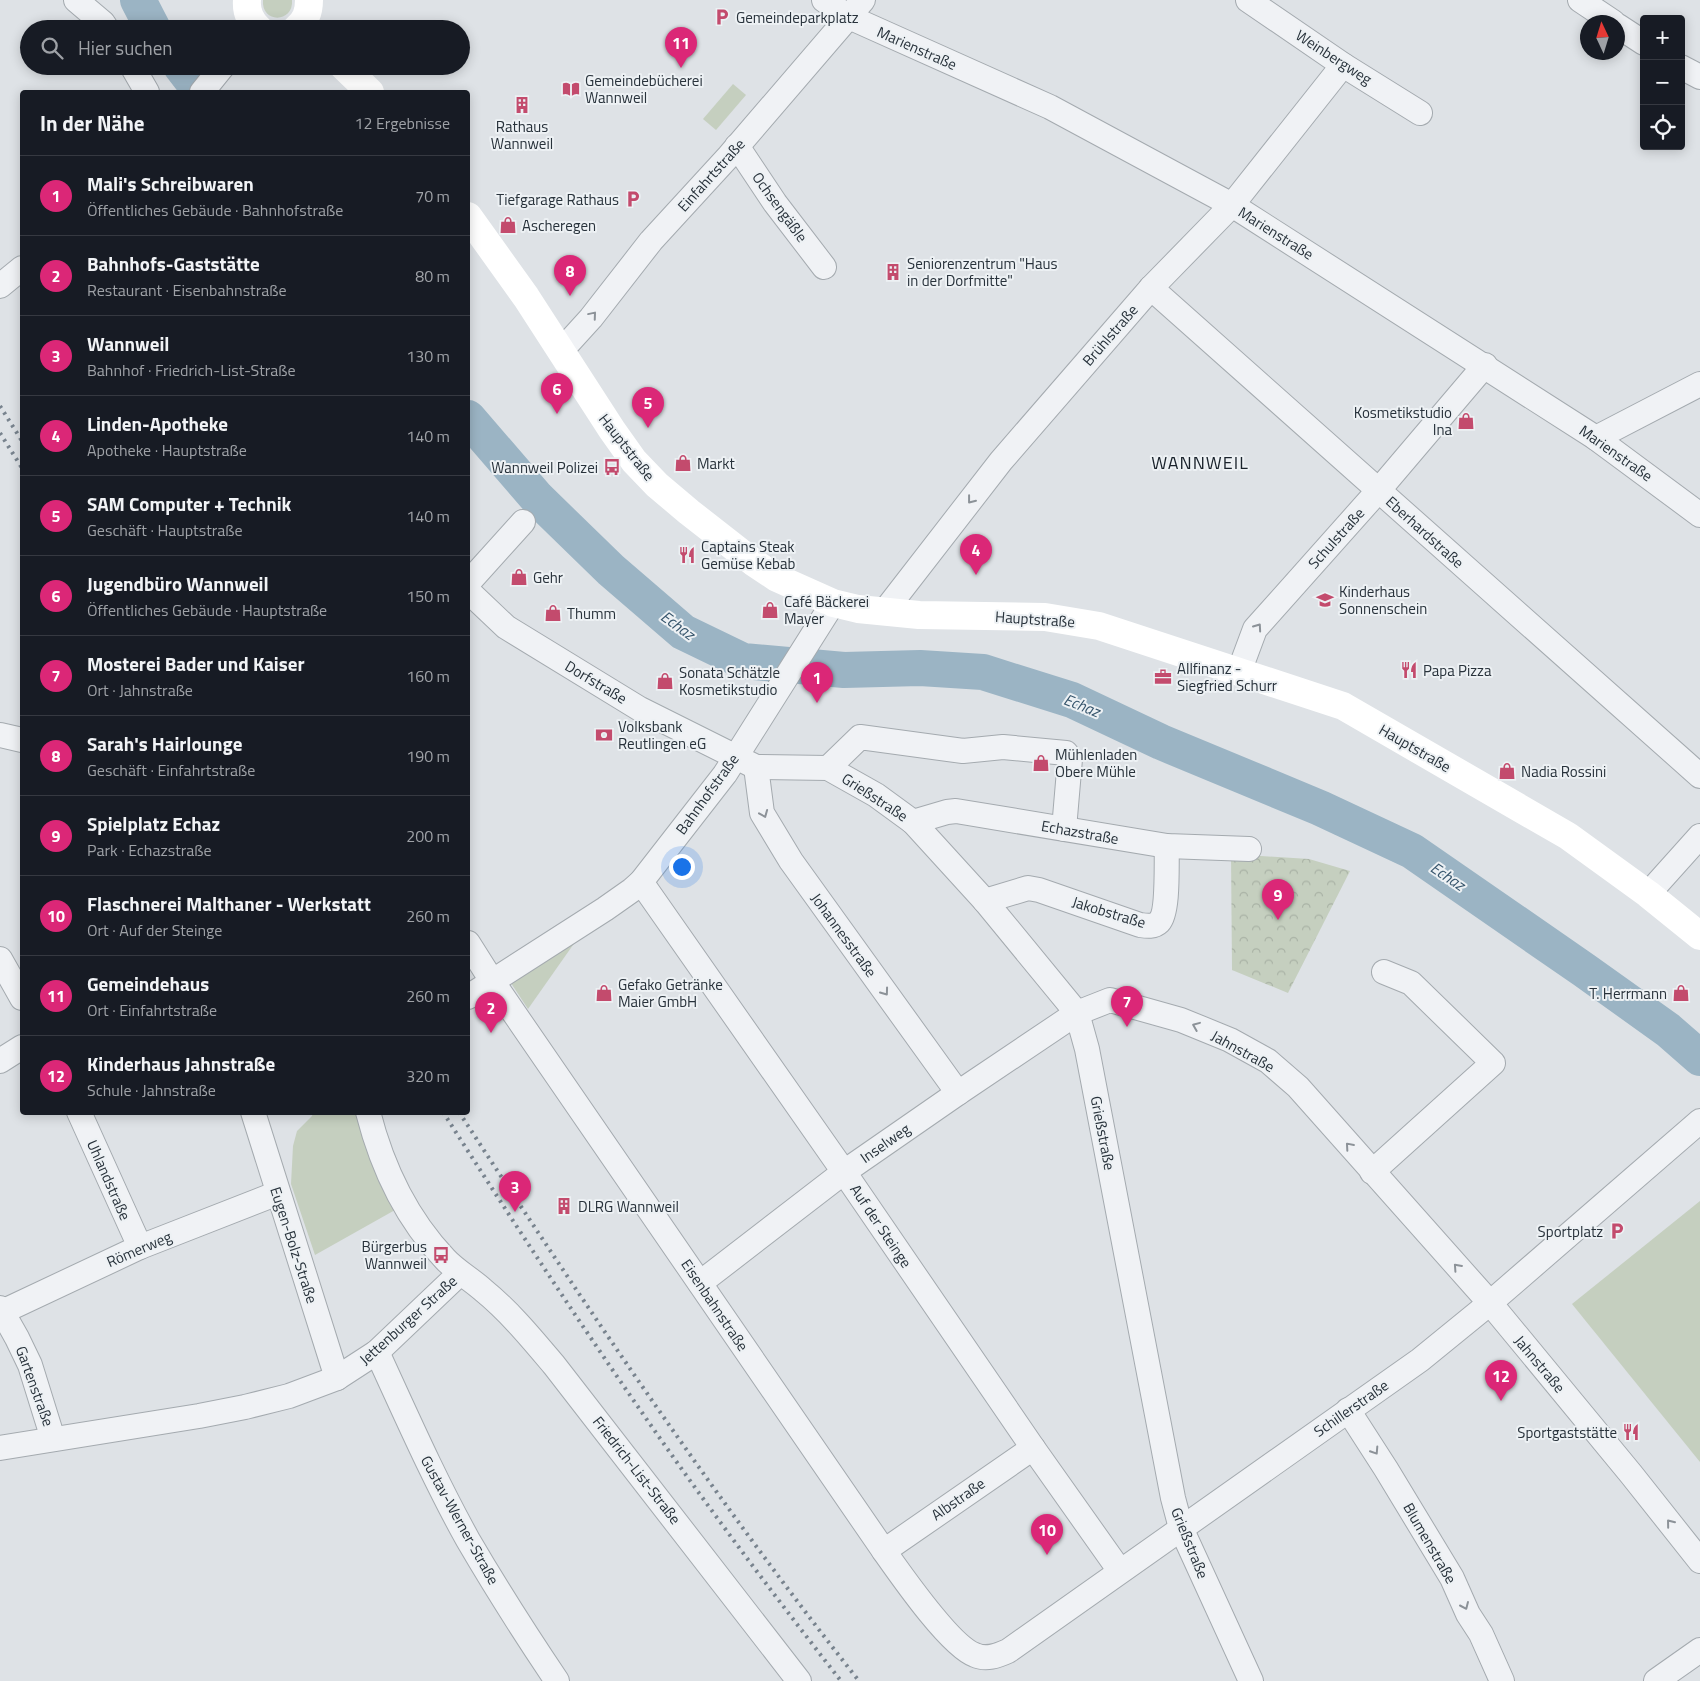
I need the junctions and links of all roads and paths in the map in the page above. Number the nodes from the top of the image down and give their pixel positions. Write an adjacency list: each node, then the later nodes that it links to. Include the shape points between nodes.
1 (76, 0): 8 (street)
2 (309, 0): 9 (main road)
3 (824, 0): 6 (street, Marienstraße)
4 (1248, 0): 12 (street, Weinbergweg)
5 (1580, 0): 7 (street)
6 (856, 9): 20 (street, Einfahrtstraße); 21 (street, Marienstraße, via 1050,107)
7 (1602, 15)
8 (99, 20)
9 (304, 20)
10 (1625, 31): 11 (street)
11 (1640, 40)
12 (1344, 65): 19 (street, Weinbergweg); 21 (street, Brühlstraße)
13 (1685, 69): 16 (street)
14 (137, 75): 17 (street)
15 (352, 75): 18 (main road)
16 (1700, 77)
17 (146, 90)
18 (368, 90)
19 (1420, 113)
20 (737, 146): 23 (street, Ochsengäßle); 27 (street, Einfahrtstraße, one-way to 20, via 651,241)
21 (1232, 205): 26 (street, Brühlstraße); 28 (street, Marienstraße)
22 (470, 219): 27 (main road, Hauptstraße)
23 (824, 267)
24 (20, 270): 25 (street)
25 (0, 286)
26 (1151, 288): 31 (street, Eberhardstraße); 37 (street, Brühlstraße, one-way to 37, via 1001,461)
27 (561, 352): 36 (main road, Hauptstraße, via 634,461 657,485 752,562 786,582)
28 (1485, 366): 30 (street, Marienstraße); 31 (street, Schulstraße)
29 (1700, 384): 30 (street)
30 (1596, 438): 32 (street, Marienstraße)
31 (1378, 490): 38 (street, Schulstraße, one-way to 31, via 1255,629); 44 (street, Eberhardstraße)
32 (1700, 515)
33 (522, 522): 34 (street)
34 (470, 581)
35 (470, 593): 41 (street, Dorfstraße, via 506,628 640,709)
36 (834, 603): 37 (main road, Hauptstraße); 41 (street, Bahnhofstraße)
37 (884, 612): 38 (main road, Hauptstraße, via 1073,621 1099,626)
38 (1239, 672): 51 (main road, Hauptstraße, via 1343,706 1568,836)
39 (0, 735): 40 (street)
40 (20, 740)
41 (736, 756): 42 (street, Grießstraße); 50 (street, Bahnhofstraße)
42 (756, 767): 43 (street, Grießstraße); 63 (street, Johannesstraße, one-way to 63, via 762,813 791,861)
43 (828, 768): 45 (street, Grießstraße, via 876,795); 46 (street, via 860,737 962,751 1002,747 1066,753 1070,760)
44 (1700, 776)
45 (913, 822): 46 (street, Echazstraße, via 956,811); 52 (street, Grießstraße)
46 (1064, 829): 48 (street, Echazstraße)
47 (1700, 836): 51 (street)
48 (1167, 846): 49 (street, Echazstraße); 52 (street, Jakobstraße, via 1165,905 1162,917 1154,925 1140,925 1028,888)
49 (1249, 849)
50 (641, 882): 57 (street, Bahnhofstraße, via 605,909); 68 (street, Auf der Steinge)
51 (1648, 894): 53 (main road, Hauptstraße)
52 (985, 901): 60 (street, Grießstraße)
53 (1700, 936)
54 (470, 946): 57 (street, Eisenbahnstraße)
55 (0, 959): 58 (street)
56 (1384, 972): 69 (street, via 1411,983 1492,1063)
57 (492, 981): 59 (street, Bahnhofstraße); 73 (street, Eisenbahnstraße)
58 (20, 994)
59 (470, 996)
60 (1077, 1014): 63 (street, Inselweg); 69 (street, Jahnstraße, one-way to 60, via 1298,1087 1268,1061 1230,1040 1181,1020 1110,1000); 82 (street, Grießstraße, via 1087,1049 1158,1426)
61 (20, 1048): 62 (street)
62 (0, 1061)
63 (958, 1093): 68 (street, Inselweg)
64 (80, 1115): 71 (street, Uhlandstraße)
65 (253, 1115): 70 (street, Eugen-Bolz-Straße)
66 (369, 1115): 72 (street, Jettenburger Straße, via 380,1153 399,1196 429,1242)
67 (1700, 1122): 74 (street, Schillerstraße)
68 (844, 1172): 73 (street, Inselweg); 81 (street, Auf der Steinge)
69 (1372, 1172): 74 (street, Jahnstraße, one-way to 69)
70 (278, 1193): 71 (street, Römerweg); 77 (street, Eugen-Bolz-Straße)
71 (140, 1247): 75 (street, Römerweg)
72 (460, 1273): 76 (street, Jettenburger Straße); 89 (street, Friedrich-List-Straße, via 510,1315 554,1364)
73 (700, 1283): 83 (street, Eisenbahnstraße)
74 (1490, 1304): 78 (street, Schillerstraße, via 1420,1360); 84 (street, Jahnstraße, one-way to 74)
75 (1, 1310): 79 (street, Gartenstraße, via 30,1365)
76 (377, 1352): 77 (street, Jettenburger Straße); 88 (street, Gustav-Werner-Straße, via 418,1443 468,1539)
77 (337, 1378): 79 (street, Jettenburger Straße, via 245,1408)
78 (1348, 1410): 82 (street, Schillerstraße); 91 (street, Blumenstraße, one-way to 91, via 1452,1578)
79 (53, 1439): 80 (street, Jettenburger Straße)
80 (0, 1448)
81 (1033, 1448): 83 (street, Albstraße); 85 (street, Auf der Steinge)
82 (1181, 1528): 85 (street, Schillerstraße); 90 (street, Grießstraße)
83 (884, 1551): 87 (street, Eisenbahnstraße, via 944,1629)
84 (1700, 1561)
85 (1120, 1571): 87 (street, Schillerstraße, via 1008,1651 987,1658)
86 (1700, 1650): 92 (street)
87 (976, 1656)
88 (557, 1681)
89 (799, 1681)
90 (1251, 1681)
91 (1502, 1681)
92 (1656, 1681)

